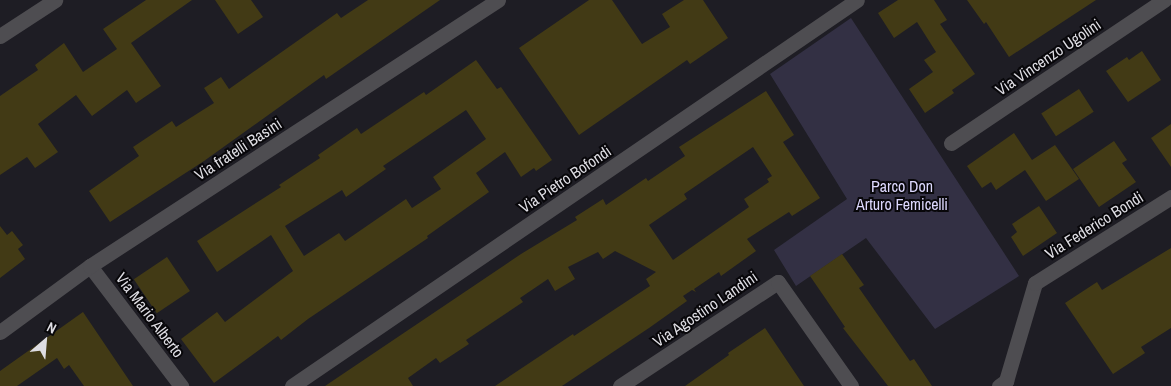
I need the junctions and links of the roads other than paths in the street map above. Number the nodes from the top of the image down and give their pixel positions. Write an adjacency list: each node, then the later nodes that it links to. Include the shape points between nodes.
1 (55, 0): 5 (street)
2 (498, 0): 8 (street, Via fratelli Basini)
3 (857, 0): 11 (street, Via Pietro Bofondi)
4 (1164, 0): 6 (street, Via Vincenzo Ugolini)
5 (0, 36)
6 (951, 143)
7 (1171, 197): 14 (street, Via Federico Bondi, via 1035,283 1006,381)
8 (90, 266): 9 (street, Via fratelli Basini); 10 (street, Via Mario Alberto)
9 (0, 332)
10 (181, 386)
11 (292, 386)
12 (620, 386): 13 (street, Via Agostino Landini, via 778,282)
13 (851, 386)
14 (999, 386)

